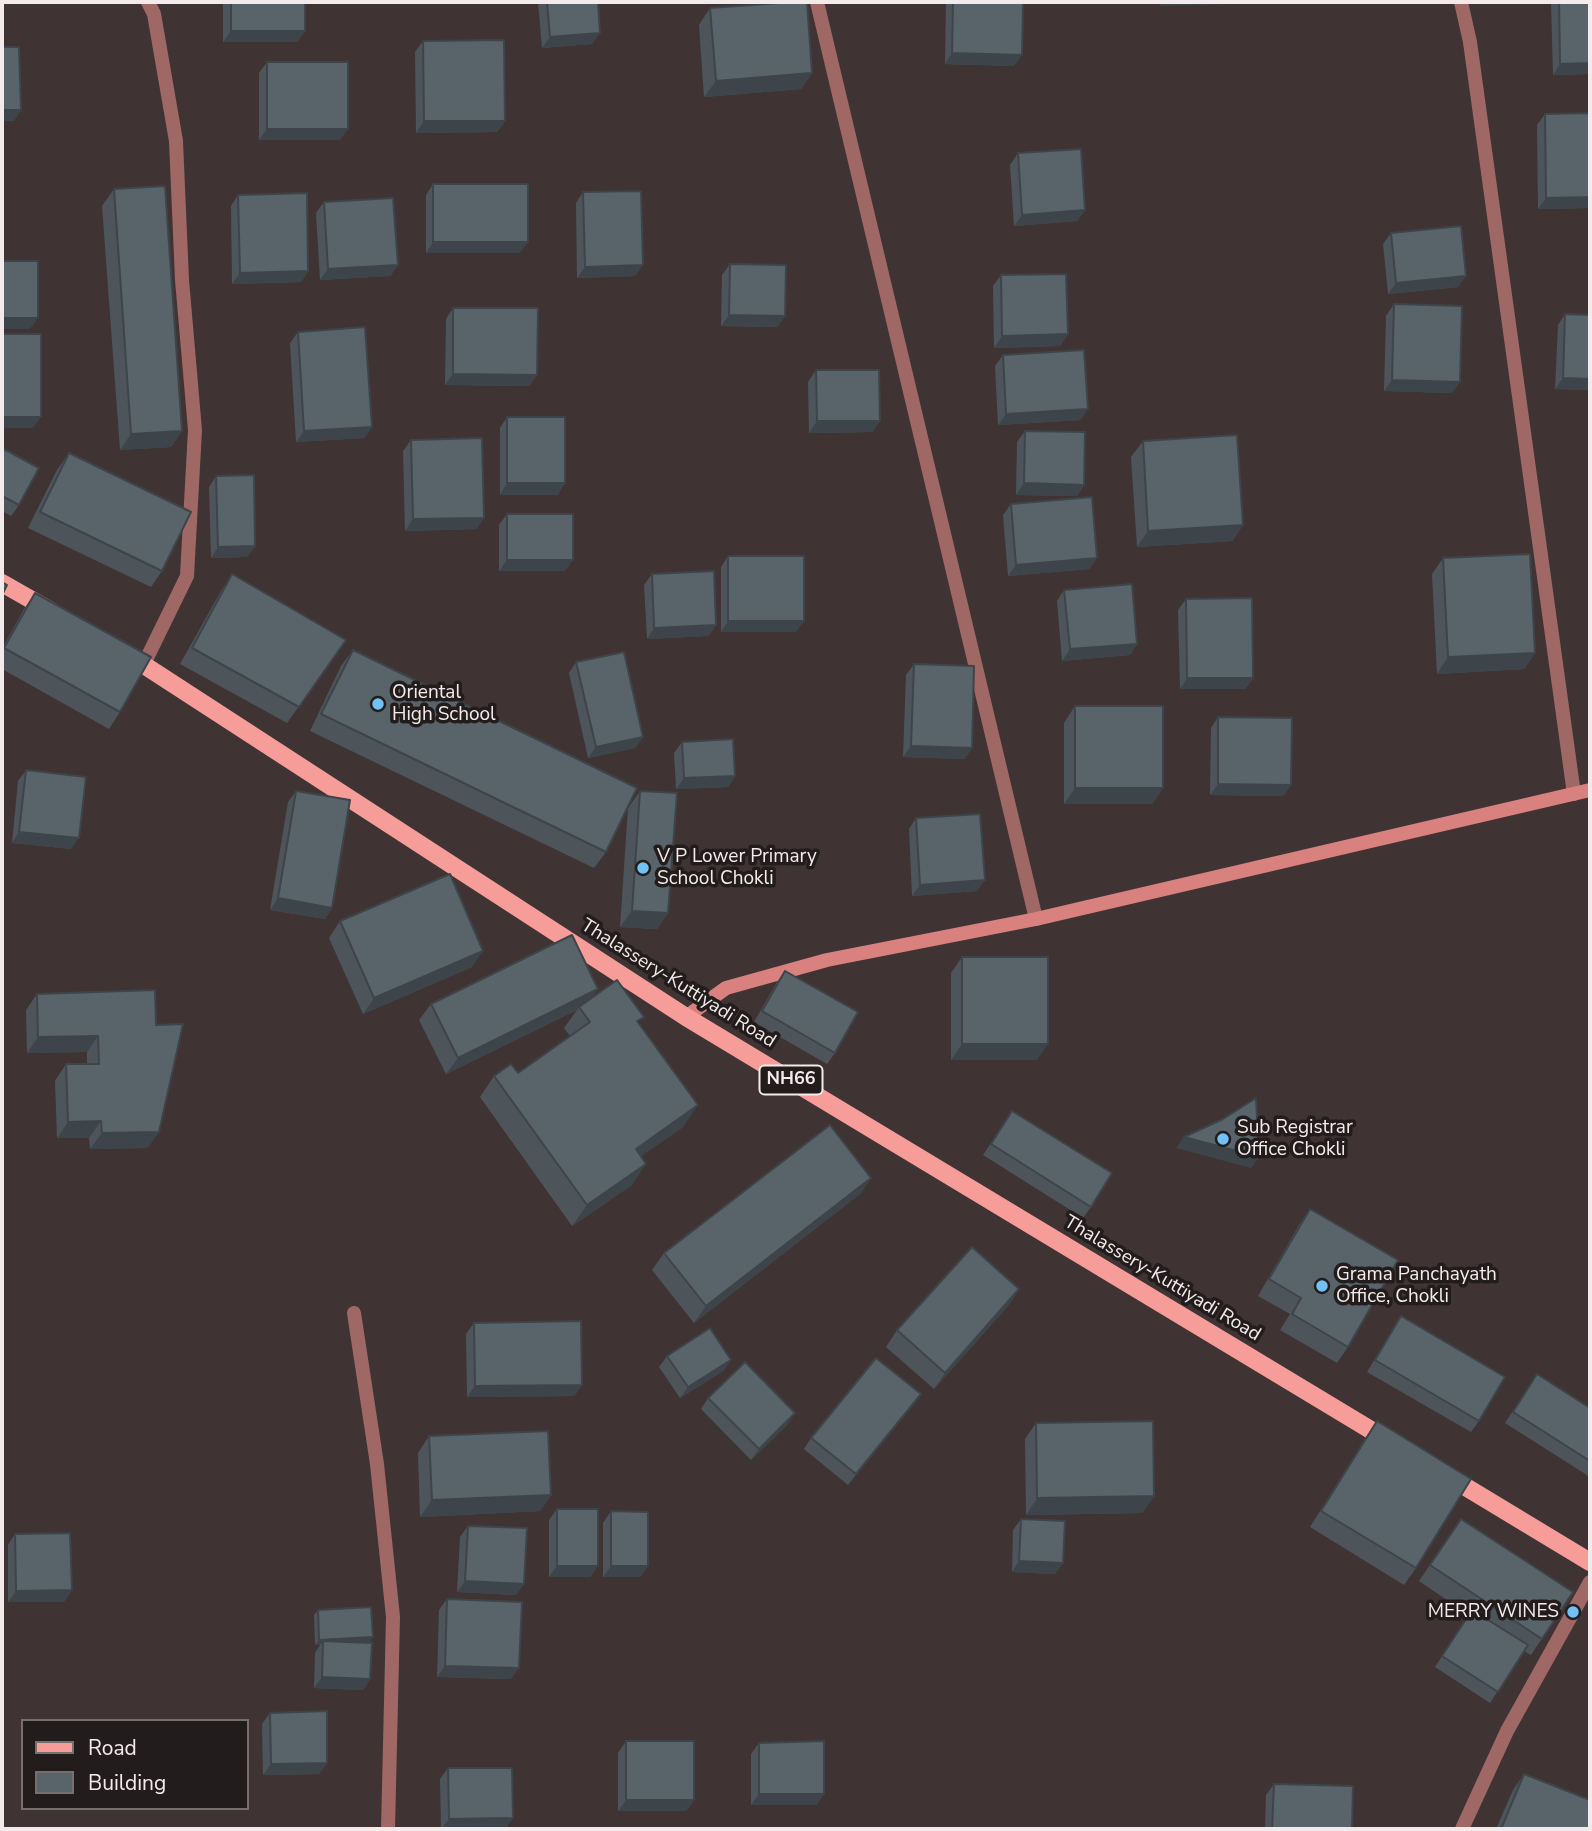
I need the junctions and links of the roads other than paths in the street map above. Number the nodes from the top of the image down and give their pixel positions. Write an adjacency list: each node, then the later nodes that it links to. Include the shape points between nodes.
1 (148, 2): 7 (street, via 154,14 176,141 195,430 187,576)
2 (817, 2): 10 (street)
3 (1461, 2): 9 (street)
4 (2, 583): 5 (main road)
5 (61, 616)
6 (109, 643): 7 (main road, Thalassery-Kuttiyadi Road / NH66)
7 (144, 664): 11 (main road, Thalassery-Kuttiyadi Road / NH66)
8 (1590, 790): 9 (main road)
9 (1574, 794): 10 (main road)
10 (1036, 919): 11 (main road, via 770,974 726,988)
11 (687, 1017): 13 (main road, Thalassery-Kuttiyadi Road / NH66)
12 (354, 1313): 17 (street, via 377,1464 393,1617)
13 (1405, 1450)
14 (1428, 1464): 15 (main road)
15 (1590, 1562)
16 (1590, 1582): 18 (street, via 1507,1731)
17 (388, 1829)
18 (1462, 1829)

